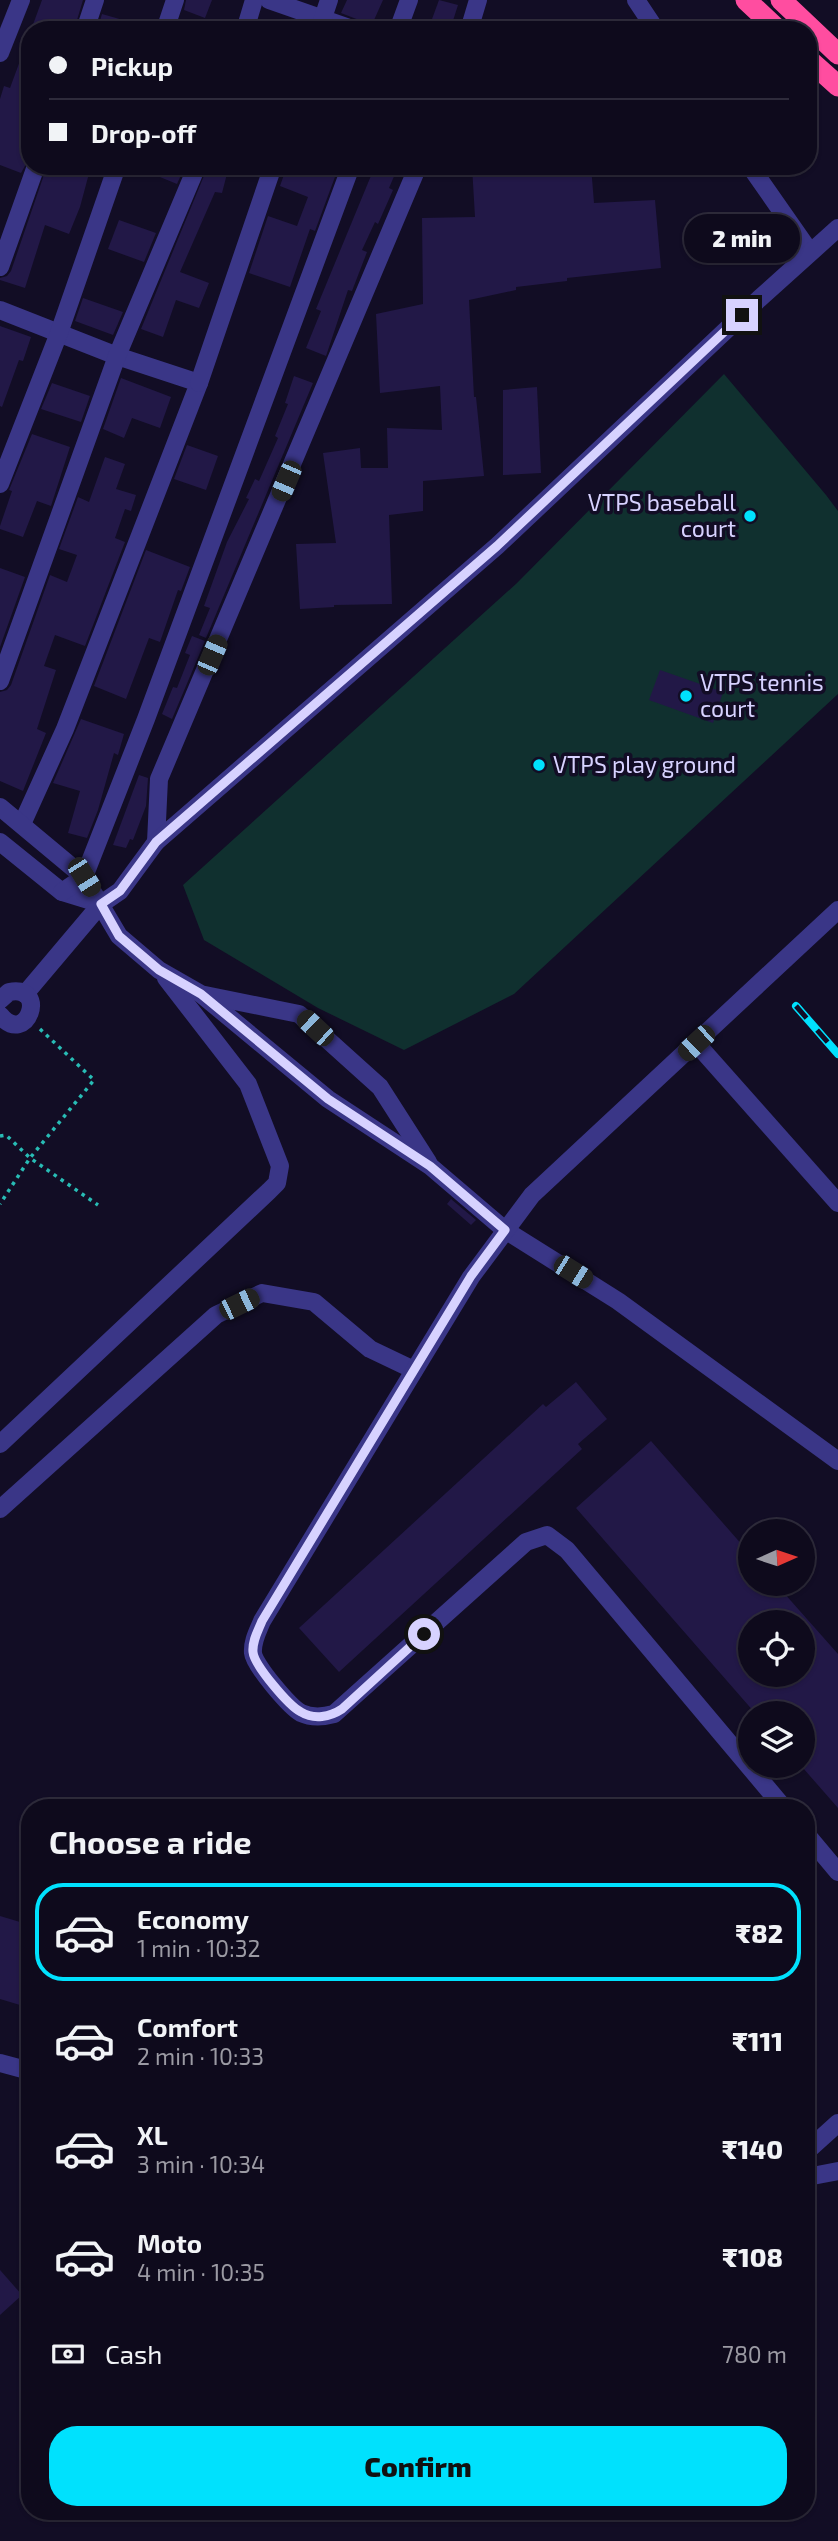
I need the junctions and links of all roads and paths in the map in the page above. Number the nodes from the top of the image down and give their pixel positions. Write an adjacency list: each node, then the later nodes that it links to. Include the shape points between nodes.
1 (21, 0): 23 (street)
2 (95, 0): 12 (street)
3 (175, 0): 13 (street)
4 (254, 0): 14 (street)
5 (269, 0): 15 (street)
6 (330, 0): 16 (street)
7 (409, 0): 17 (street)
8 (478, 0): 18 (street)
9 (636, 0): 19 (street)
10 (746, 0): 20 (highway)
11 (781, 0): 21 (highway)
12 (88, 21)
13 (167, 21)
14 (248, 21)
15 (314, 21)
16 (322, 21)
17 (401, 21)
18 (472, 21)
19 (650, 21)
20 (768, 21)
21 (803, 21)
22 (817, 34): 24 (highway)
23 (0, 53)
24 (838, 54)
25 (817, 67): 26 (highway)
26 (838, 86)
27 (33, 175): 36 (street)
28 (114, 175): 38 (street)
29 (193, 175): 39 (street)
30 (269, 175): 40 (street)
31 (348, 175): 47 (street)
32 (414, 175): 46 (street, via 159,779)
33 (756, 175): 35 (street)
34 (838, 228): 35 (street)
35 (810, 252): 46 (street, via 497,546)
36 (0, 267)
37 (0, 310): 38 (street)
38 (59, 333): 39 (street); 41 (street)
39 (117, 356): 40 (street); 42 (street)
40 (199, 383): 44 (street, via 65,729)
41 (0, 484)
42 (0, 681)
43 (0, 807): 44 (street)
44 (22, 824): 47 (street)
45 (0, 842): 48 (street)
46 (156, 842): 49 (street, via 120,891)
47 (84, 877): 48 (street); 49 (street)
48 (62, 891): 49 (street)
49 (101, 904): 51 (street, via 119,936); 52 (street)
50 (838, 910): 57 (street)
51 (159, 970): 53 (street); 66 (street, via 248,1084 280,1174 269,1191)
52 (25, 994): 54 (street, via 9,992); 55 (street, via 32,1008)
53 (201, 994): 60 (street, via 328,1099); 60 (street, via 299,1014 380,1087)
54 (0, 1000)
55 (28, 1018): 56 (street, via 13,1024); 59 (path, via 94,1080)
56 (1, 1020)
57 (696, 1043): 61 (street); 64 (street, via 532,1195)
58 (0, 1136): 59 (path, via 6,1135)
59 (30, 1158): 62 (path); 63 (path)
60 (430, 1166): 64 (street)
61 (838, 1203)
62 (0, 1204)
63 (98, 1205)
64 (505, 1230): 65 (street); 67 (street, via 618,1301)
65 (414, 1370): 68 (street, via 370,1349 314,1302 262,1293 216,1315); 69 (street, via 262,1621 253,1642 261,1671 300,1712 314,1717 334,1714 526,1542 547,1535 567,1550)
66 (0, 1444)
67 (838, 1461)
68 (0, 1509)
69 (776, 1799)
70 (815, 1845): 71 (street)
71 (838, 1872)
72 (0, 2063): 73 (street)
73 (21, 2069)
74 (838, 2123): 75 (street)
75 (815, 2144)
76 (838, 2171): 77 (street)
77 (815, 2175)

